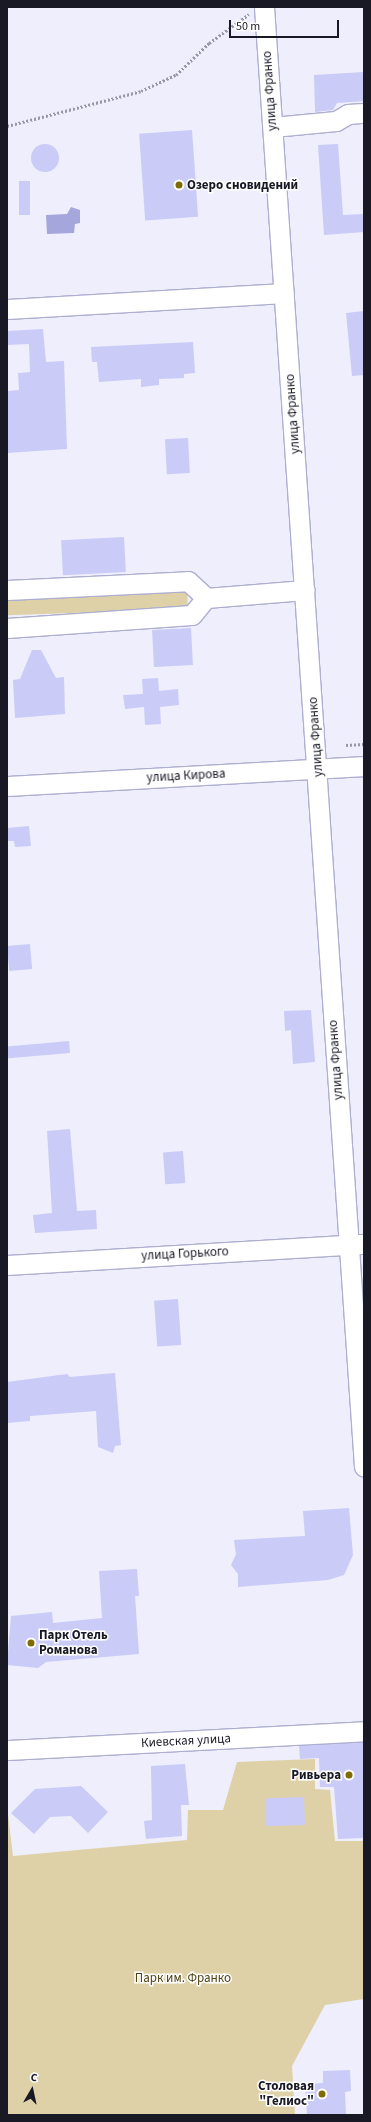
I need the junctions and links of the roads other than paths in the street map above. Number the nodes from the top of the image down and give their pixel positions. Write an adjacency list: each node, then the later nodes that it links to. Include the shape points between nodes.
1 (260, 8): 3 (street, улица Франко)
2 (364, 113): 3 (street, via 348,114 336,121)
3 (273, 127): 4 (street, улица Франко)
4 (284, 294): 5 (street); 7 (street, улица Франко)
5 (7, 310)
6 (7, 590): 8 (street, via 188,581)
7 (305, 590): 8 (street); 11 (street, улица Франко)
8 (206, 598): 9 (street, via 192,615)
9 (7, 628)
10 (364, 766): 11 (street, улица Кирова)
11 (318, 769): 12 (street, улица Кирова); 13 (street, улица Франко)
12 (7, 786)
13 (356, 1244): 14 (street, улица Горького); 15 (street, улица Франко)
14 (7, 1265)
15 (364, 1467)
16 (364, 1731): 17 (street, Киевская улица)
17 (7, 1750)

